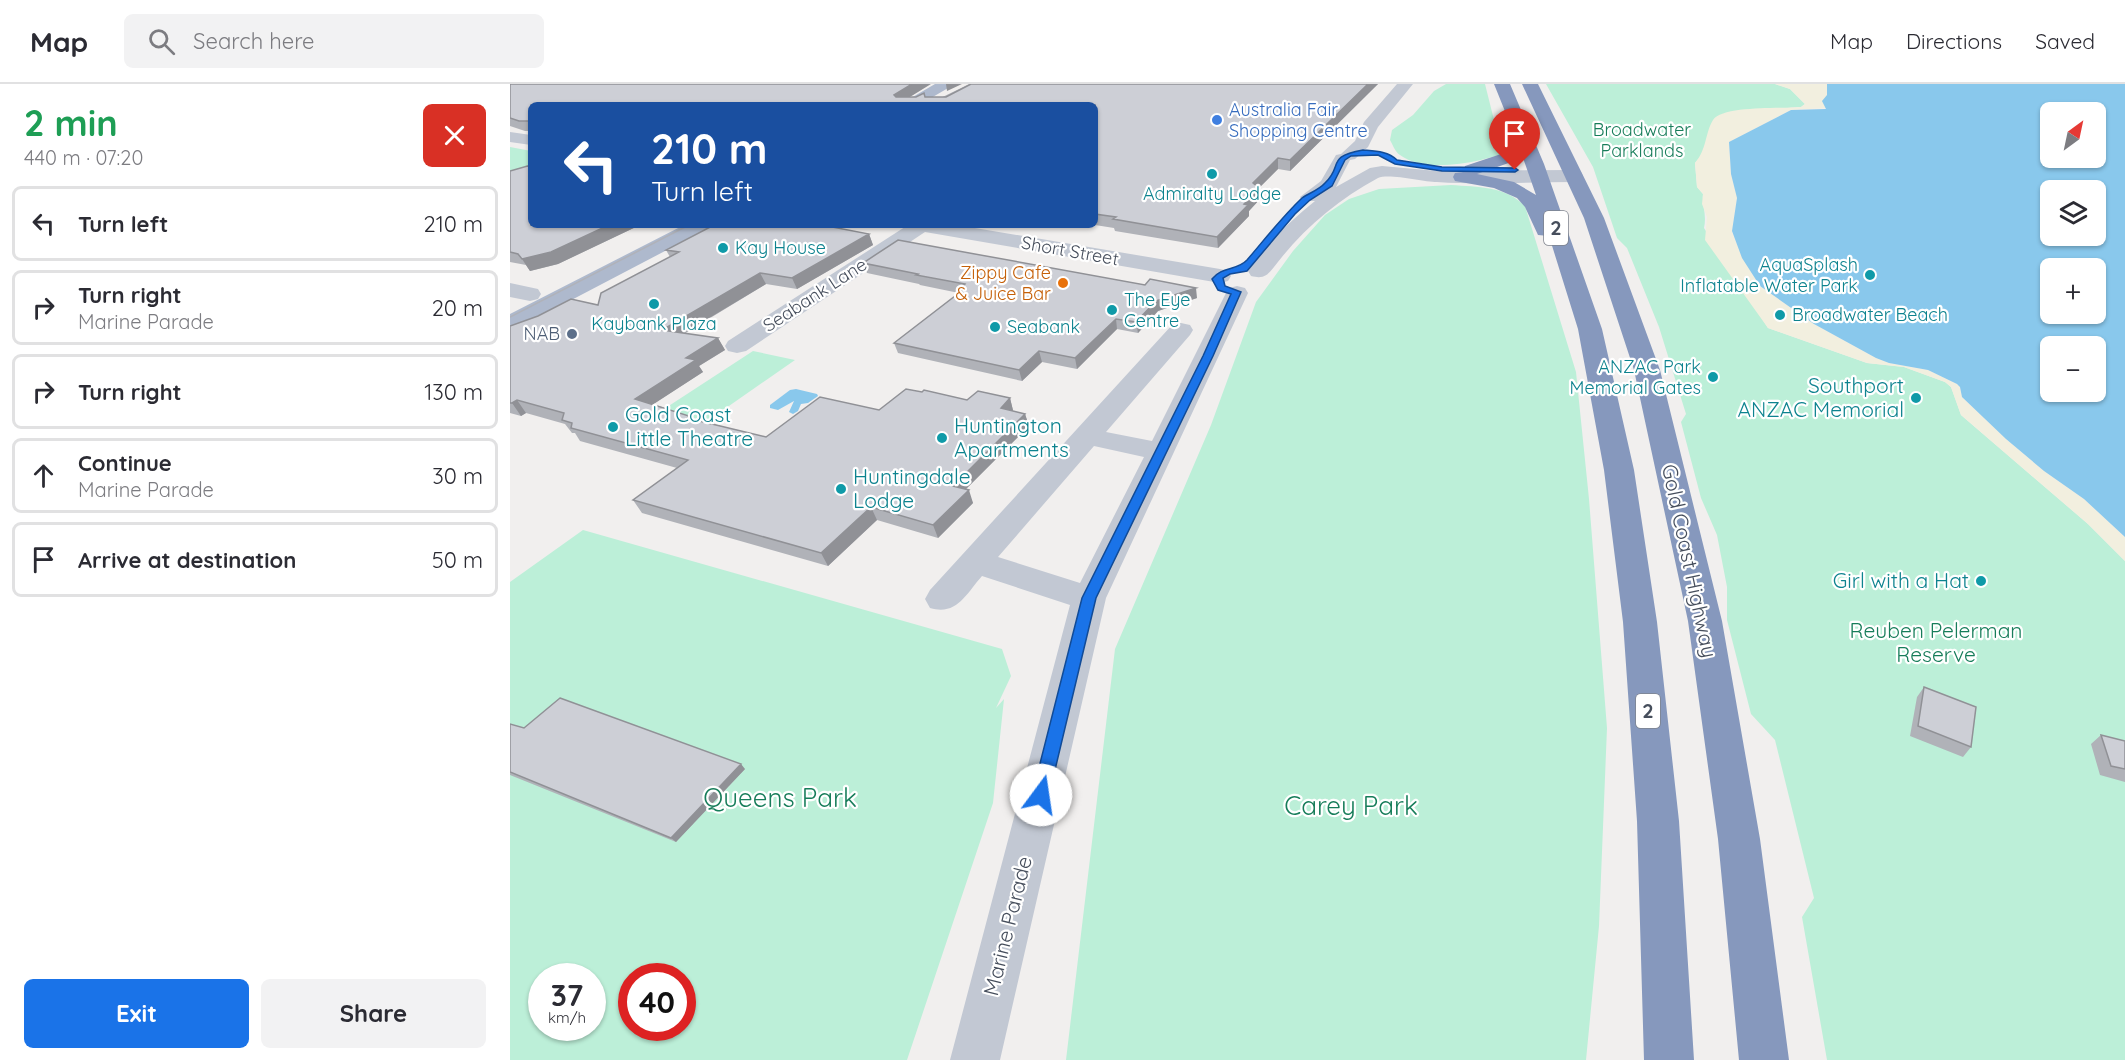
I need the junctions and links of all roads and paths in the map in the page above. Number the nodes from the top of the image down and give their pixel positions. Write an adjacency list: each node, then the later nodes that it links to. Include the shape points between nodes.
1 (1406, 84): 12 (street, Marine Parade, via 1370,126 1362,143)
2 (1422, 84): 8 (street)
3 (1502, 84): 11 (highway, 2)
4 (1530, 84): 15 (highway, Gold Coast Highway / 2)
5 (953, 89): 6 (main road); 7 (main road)
6 (915, 102)
7 (939, 102)
8 (1382, 136)
9 (510, 137): 10 (street)
10 (528, 140)
11 (1527, 147): 14 (highway, via 1513,157 1482,164); 16 (highway, 2)
12 (1346, 157): 13 (street, via 1379,153 1390,157); 23 (street, Marine Parade, via 1329,184 1292,213)
13 (1384, 168): 14 (street); 17 (street); 18 (street, Marine Parade)
14 (1466, 173): 16 (street); 17 (street); 24 (highway, via 1512,189 1530,200 1558,266)
15 (1572, 173): 16 (street); 36 (highway, Gold Coast Highway / 2, via 1594,218 1647,370 1705,621 1740,839)
16 (1538, 174): 24 (highway, 2)
17 (1437, 177): 18 (street, via 1374,184)
18 (1335, 195): 23 (street, Marine Parade)
19 (663, 228): 25 (main road)
20 (694, 228): 26 (main road)
21 (917, 228): 28 (street, Seabank Lane)
22 (940, 228): 23 (street, Short Street)
23 (1240, 277): 30 (street, Marine Parade)
24 (1572, 278): 35 (highway, 2, via 1599,366 1619,470 1640,622 1658,821)
25 (517, 296)
26 (510, 323)
27 (1181, 330): 29 (street)
28 (737, 346)
29 (1087, 436): 30 (street); 31 (street)
30 (1161, 452): 32 (street, Marine Parade)
31 (975, 562): 32 (street); 33 (street)
32 (1089, 598): 34 (street, Marine Parade)
33 (942, 599)
34 (975, 1060)
35 (1669, 1060)
36 (1764, 1060)

